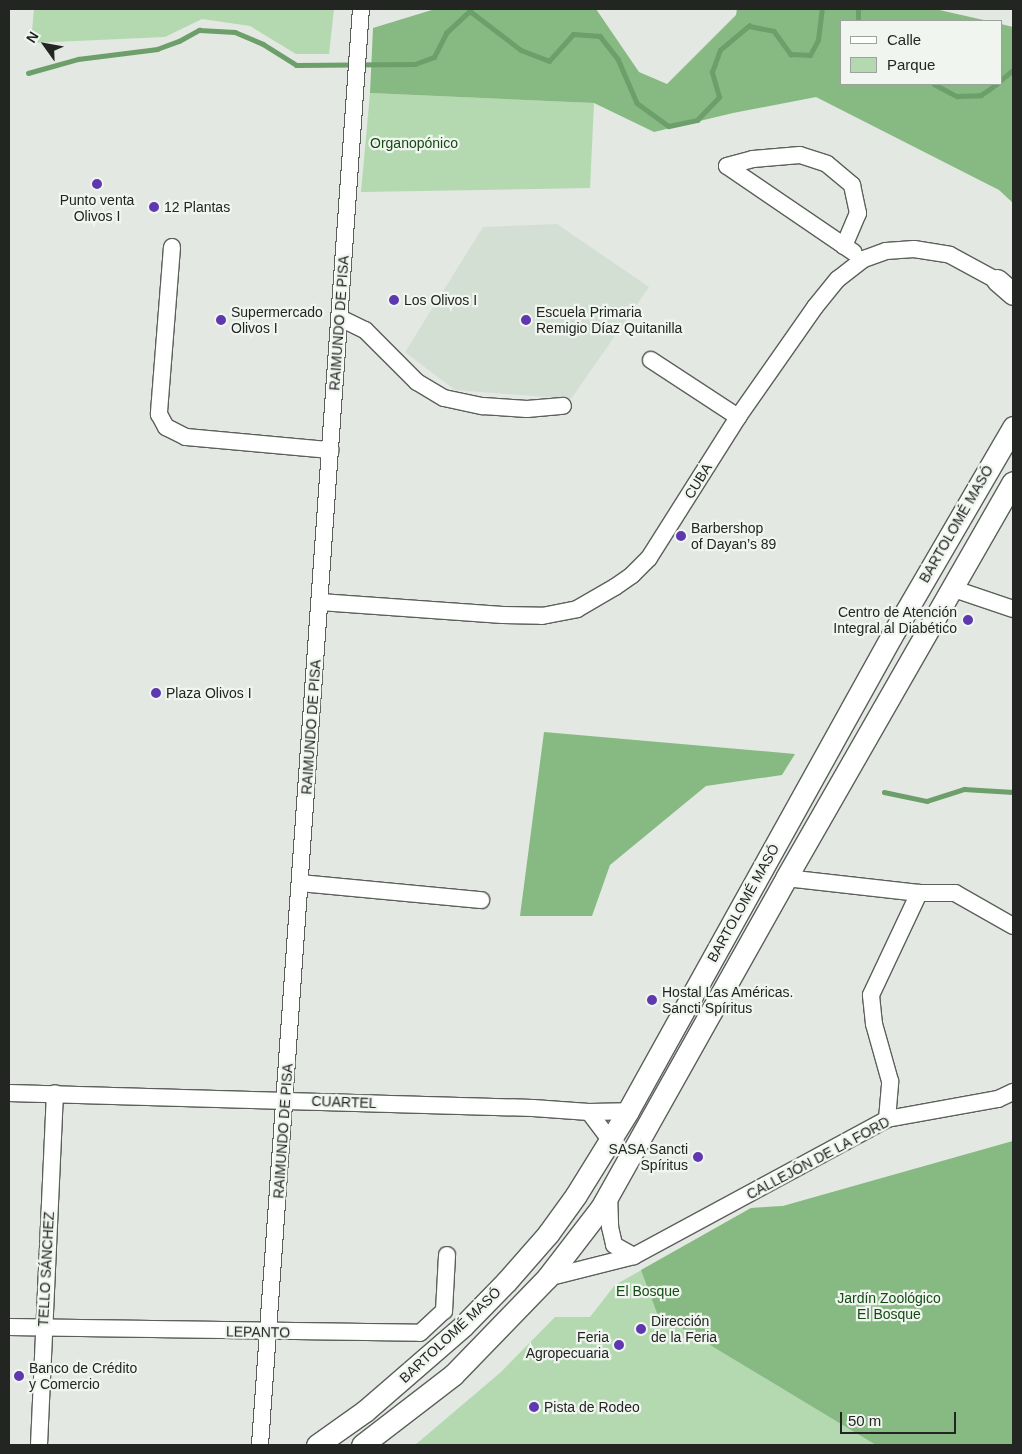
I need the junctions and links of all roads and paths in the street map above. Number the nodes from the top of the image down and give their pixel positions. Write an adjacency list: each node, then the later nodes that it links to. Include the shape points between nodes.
1 (361, 9): 6 (street, RAIMUNDO DE PISA)
2 (844, 246): 2 (street, via 858,213 852,185 827,164 800,155 753,159 727,166); 4 (street)
3 (172, 248): 11 (street, via 158,414 166,427 186,437)
4 (864, 259): 5 (street, CUBA, via 886,251 914,249 950,255); 9 (street, CUBA, via 838,279 815,307)
5 (1009, 287)
6 (340, 318): 8 (street, via 364,330 417,382 444,398 492,406); 11 (street, RAIMUNDO DE PISA)
7 (651, 360): 9 (street)
8 (563, 406)
9 (738, 417): 14 (street, CUBA, via 649,558 626,579 577,609 542,616 502,615)
10 (1013, 427): 25 (main road, BARTOLOMÉ MASÓ, via 891,637)
11 (330, 450): 14 (street, RAIMUNDO DE PISA)
12 (1013, 482): 13 (main road, BARTOLOMÉ MASÓ)
13 (951, 588): 15 (street); 16 (main road, BARTOLOMÉ MASÓ)
14 (320, 602): 17 (street, RAIMUNDO DE PISA)
15 (1013, 609)
16 (786, 878): 18 (street); 29 (main road, BARTOLOMÉ MASÓ)
17 (300, 883): 19 (street); 24 (street, RAIMUNDO DE PISA)
18 (919, 893): 20 (street, via 955,893); 27 (street, via 871,995 874,1024 890,1081)
19 (481, 900)
20 (1013, 926)
21 (1013, 1092): 27 (street, CALLEJÓN DE LA FORD, via 998,1099)
22 (9, 1093): 23 (street, CUARTEL)
23 (55, 1093): 24 (street, CUARTEL); 35 (street, TELLO SÁNCHEZ)
24 (285, 1100): 26 (street, CUARTEL); 36 (street, RAIMUNDO DE PISA)
25 (628, 1110): 26 (street, CUARTEL); 28 (main road, BARTOLOMÉ MASÓ)
26 (589, 1112): 28 (street)
27 (887, 1119): 32 (street, CALLEJÓN DE LA FORD)
28 (610, 1140): 29 (main road); 39 (main road, BARTOLOMÉ MASÓ, via 548,1234 506,1282 463,1326 364,1411)
29 (628, 1161): 30 (main road, BARTOLOMÉ MASÓ)
30 (609, 1194): 32 (street, via 614,1245); 33 (main road, BARTOLOMÉ MASÓ)
31 (447, 1256): 36 (street, LEPANTO, via 444,1311 420,1333)
32 (634, 1256): 33 (street, CALLEJÓN DE LA FORD)
33 (547, 1278): 40 (main road, BARTOLOMÉ MASÓ, via 453,1375)
34 (9, 1327): 35 (street, LEPANTO)
35 (43, 1328): 36 (street, LEPANTO); 37 (street, TELLO SÁNCHEZ)
36 (268, 1332): 38 (street, RAIMUNDO DE PISA)
37 (39, 1445)
38 (260, 1445)
39 (317, 1445)
40 (362, 1445)

